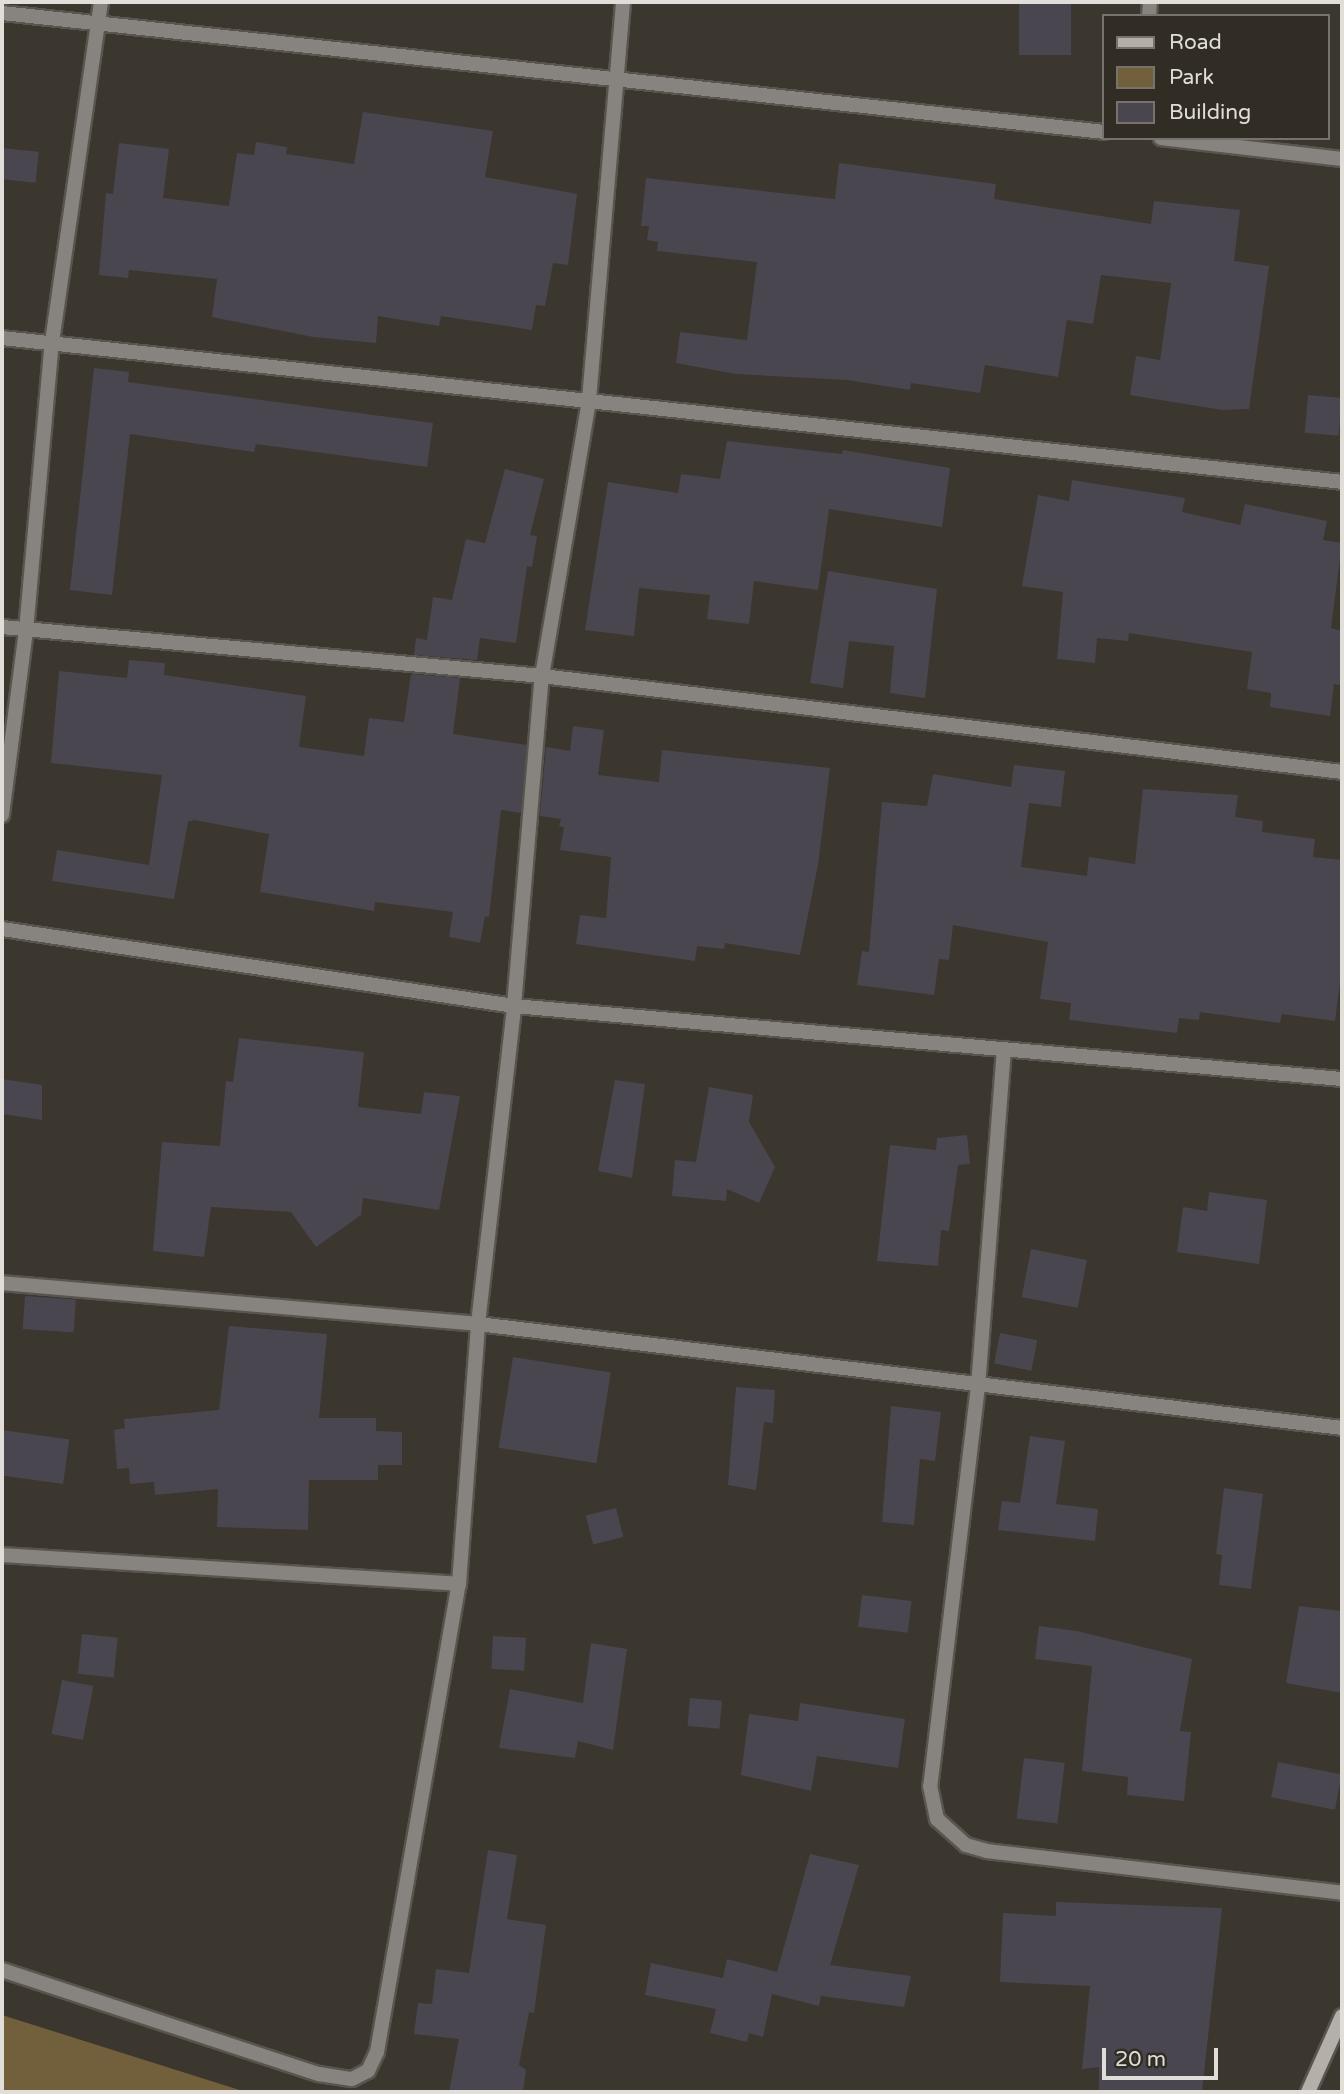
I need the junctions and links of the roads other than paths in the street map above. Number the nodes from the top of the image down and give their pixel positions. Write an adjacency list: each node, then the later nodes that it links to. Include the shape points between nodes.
1 (101, 2): 4 (street)
2 (623, 2): 5 (street)
3 (2, 13): 4 (street)
4 (98, 24): 5 (street); 10 (street)
5 (617, 80): 6 (street); 11 (street)
6 (1102, 132)
7 (1178, 140): 8 (street)
8 (1342, 159)
9 (2, 338): 10 (street)
10 (52, 342): 11 (street); 14 (street)
11 (589, 400): 12 (street); 15 (street)
12 (1342, 482)
13 (2, 627): 14 (street)
14 (26, 631): 15 (street); 17 (street)
15 (542, 676): 16 (street); 19 (street)
16 (1342, 772)
17 (2, 815)
18 (2, 929): 19 (street)
19 (514, 1006): 20 (street); 23 (street)
20 (1004, 1049): 21 (street); 24 (street)
21 (1342, 1079)
22 (2, 1283): 23 (street)
23 (478, 1324): 24 (street); 27 (street)
24 (978, 1386): 25 (street); 28 (street, via 930,1786 941,1825 965,1845 987,1851)
25 (1342, 1428)
26 (2, 1555): 27 (street)
27 (459, 1584): 29 (street, via 385,2021 368,2071 352,2079 319,2074)
28 (1342, 1893)
29 (2, 1970)
30 (1342, 2016): 31 (main road)
31 (1308, 2092)

